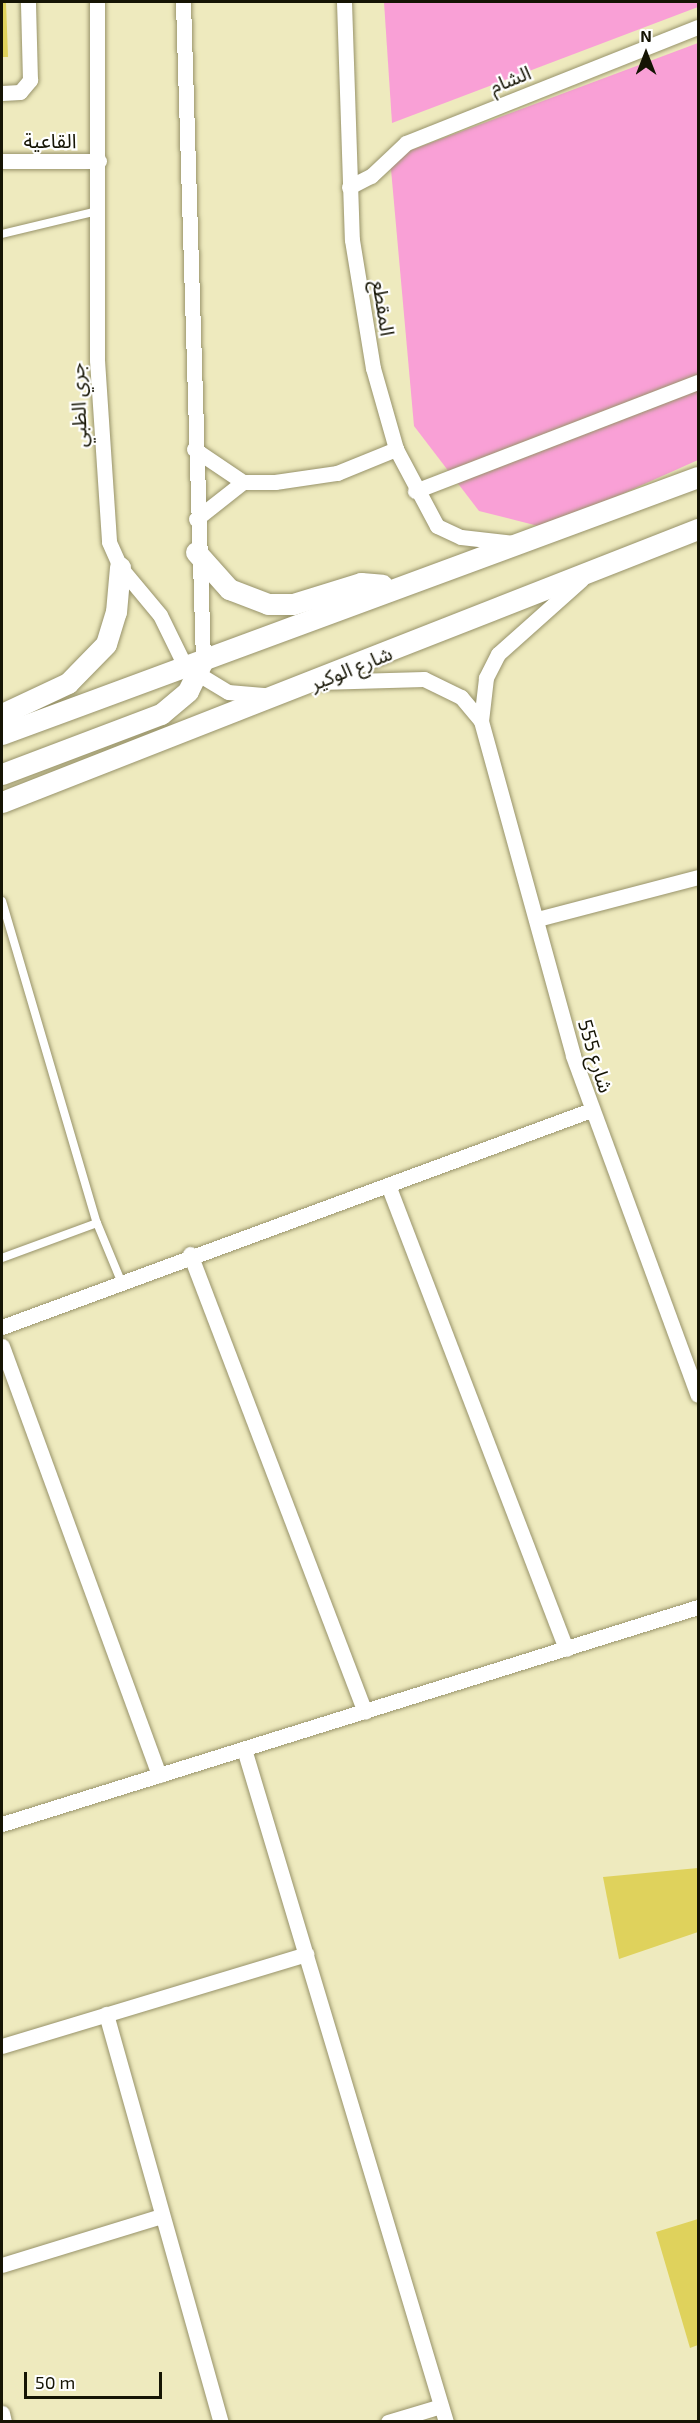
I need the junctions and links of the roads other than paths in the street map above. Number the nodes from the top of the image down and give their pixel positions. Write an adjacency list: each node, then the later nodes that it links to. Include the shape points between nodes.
1 (28, 2): 6 (street, via 30,80 20,92)
2 (97, 2): 8 (street, جري الظبي)
3 (183, 2): 13 (street)
4 (344, 2): 9 (street, المقطع)
5 (699, 27): 9 (street, الشام, via 406,143 371,176)
6 (2, 93)
7 (2, 161): 8 (street, القاعية)
8 (99, 162): 10 (street, جري الظبي)
9 (349, 187): 14 (street, المقطع, via 367,336)
10 (98, 212): 11 (lane); 22 (street, جري الظبي, via 103,492 109,542)
11 (2, 234)
12 (699, 382): 17 (street)
13 (194, 449): 16 (street); 18 (street)
14 (396, 449): 16 (street, via 306,480); 17 (street, المقطع)
15 (699, 477): 20 (main road)
16 (243, 482): 18 (street)
17 (415, 491): 20 (street, المقطع, via 430,520 444,531)
18 (196, 519): 21 (street)
19 (699, 529): 23 (main road, شارع الوكير)
20 (514, 543): 24 (main road)
21 (196, 552): 24 (main road, via 229,589 268,604 293,604 361,583); 25 (street)
22 (120, 567): 25 (street, جري الظبي, via 150,599); 28 (main road, via 116,612 105,644 68,683)
23 (595, 568): 26 (main road, شارع الوكير); 29 (street, شارع 555, via 498,654 486,678)
24 (391, 587): 25 (main road)
25 (195, 667): 27 (street, via 228,692); 30 (main road); 31 (main road, via 161,714)
26 (316, 682): 27 (main road, شارع الوكير); 29 (street, شارع 555, via 424,679 462,697)
27 (294, 690): 32 (main road, شارع الوكير)
28 (2, 714)
29 (481, 721): 35 (street, شارع 555)
30 (2, 734)
31 (2, 774)
32 (2, 803)
33 (699, 877): 35 (street)
34 (2, 907): 38 (lane)
35 (537, 919): 36 (street, شارع 555)
36 (591, 1110): 37 (street); 44 (street, شارع 555)
37 (388, 1185): 39 (street); 46 (street)
38 (97, 1223): 40 (lane); 41 (lane)
39 (190, 1254): 41 (street); 47 (street)
40 (2, 1258)
41 (121, 1281): 42 (street)
42 (2, 1327)
43 (2, 1346): 49 (street)
44 (698, 1390)
45 (699, 1607): 46 (street)
46 (566, 1649): 47 (street)
47 (365, 1712): 48 (street)
48 (244, 1749): 49 (street); 51 (street)
49 (159, 1775): 50 (street)
50 (2, 1824)
51 (306, 1954): 52 (street); 56 (street)
52 (105, 2014): 53 (street); 54 (street)
53 (2, 2046)
54 (161, 2216): 55 (street); 59 (street)
55 (2, 2265)
56 (441, 2406): 60 (street); 61 (street)
57 (2, 2412): 58 (street)
58 (4, 2421)
59 (221, 2421)
60 (388, 2421)
61 (446, 2421)

